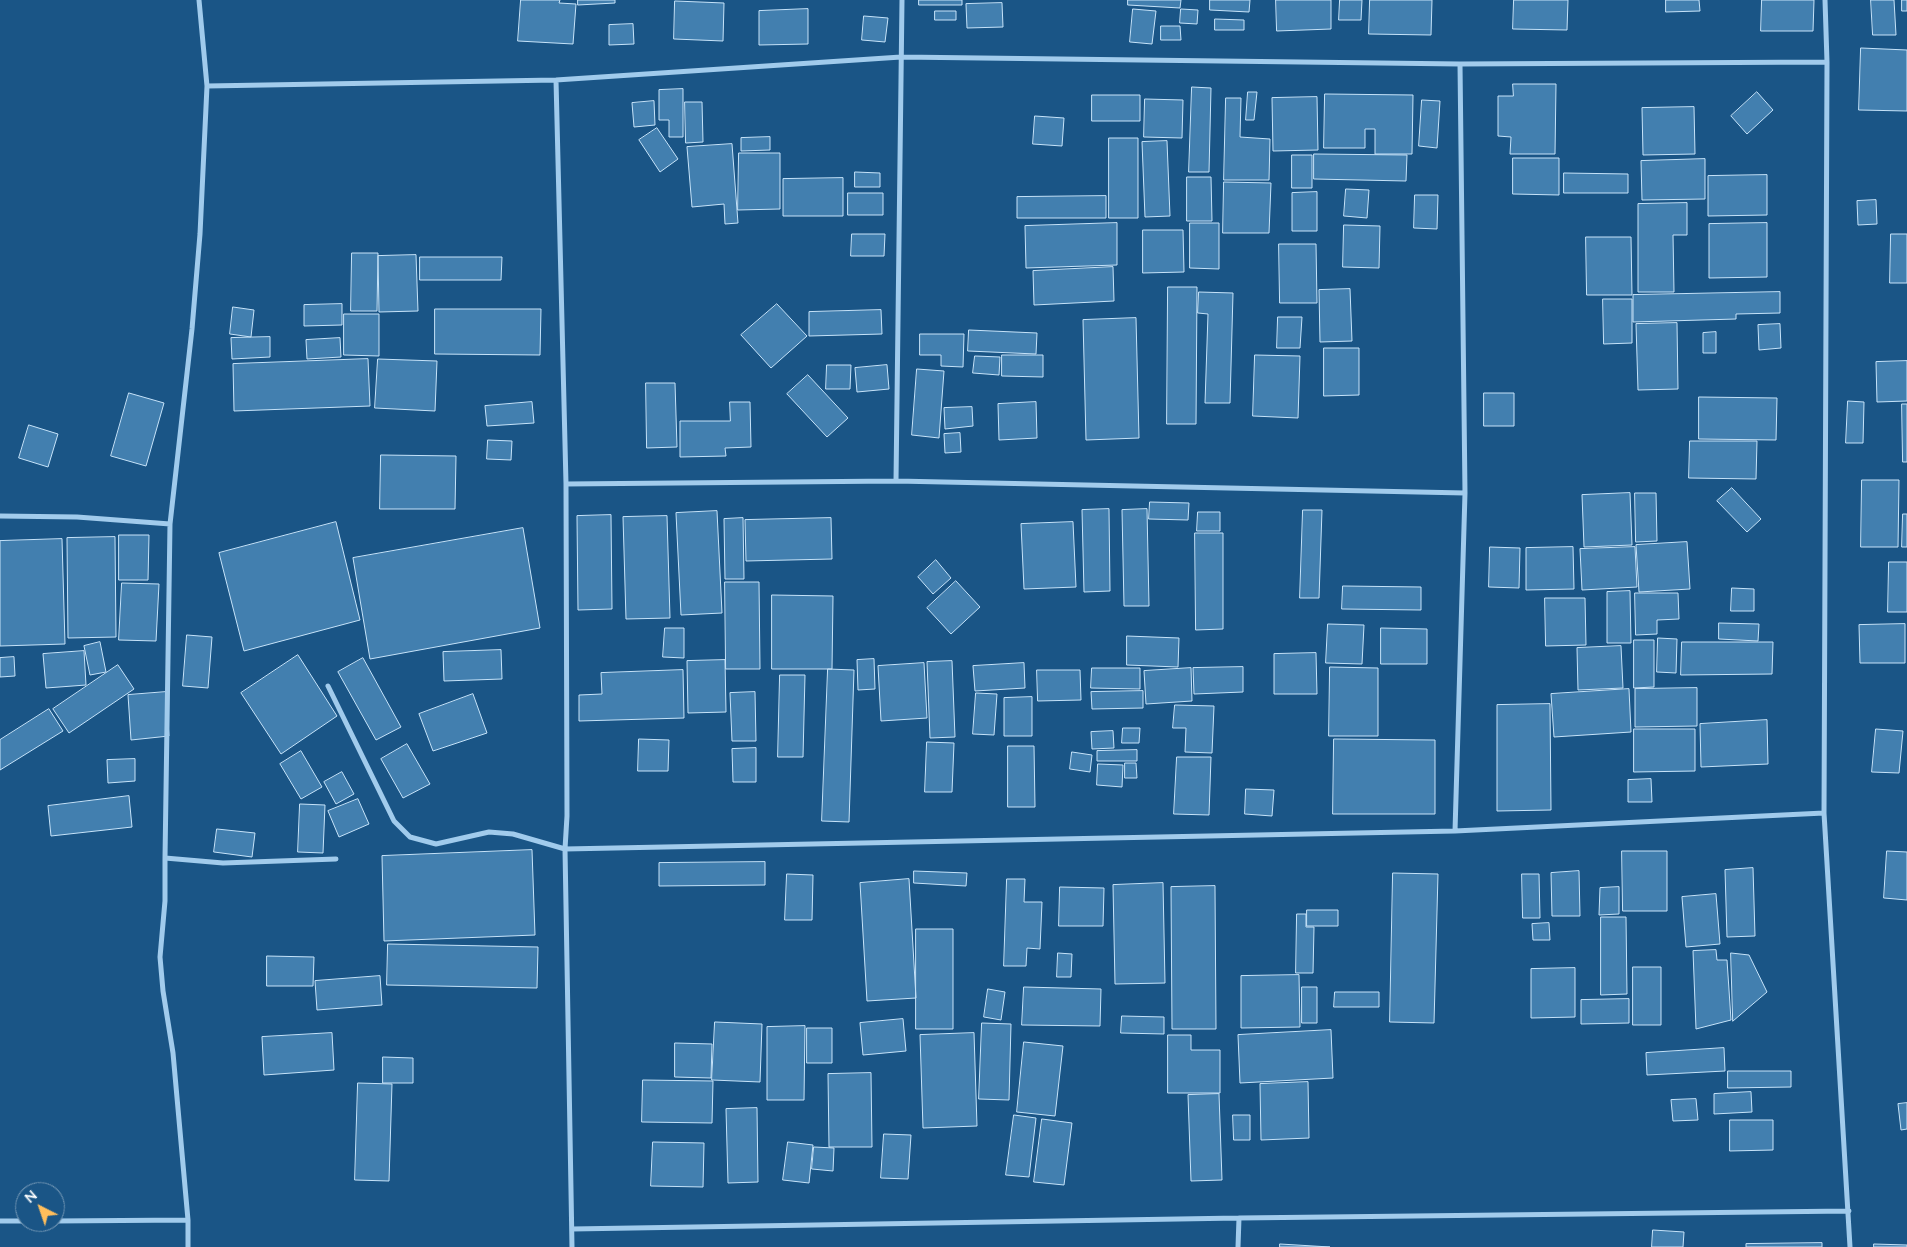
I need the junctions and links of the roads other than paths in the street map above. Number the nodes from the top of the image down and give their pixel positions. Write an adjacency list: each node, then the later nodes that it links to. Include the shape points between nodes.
1 (199, 0): 8 (street)
2 (902, 0): 4 (street)
3 (1826, 0): 5 (street)
4 (901, 57): 6 (street); 7 (street); 9 (street)
5 (1827, 62): 6 (street); 15 (street)
6 (1460, 64): 11 (street)
7 (556, 80): 8 (street); 10 (street)
8 (207, 86): 13 (street, via 192,329)
9 (896, 481): 10 (street); 11 (street)
10 (566, 484): 17 (street)
11 (1465, 493): 16 (street)
12 (0, 516): 13 (street, via 77,517)
13 (170, 524): 18 (street)
14 (328, 686): 17 (street, via 394,822 410,837 436,844 489,832 513,834)
15 (1824, 813): 16 (street); 20 (street)
16 (1455, 830): 17 (street)
17 (565, 849): 26 (street)
18 (165, 858): 19 (street, via 223,863); 22 (street, via 166,901 160,957 173,1054)
19 (336, 859)
20 (1849, 1211): 21 (street); 30 (street)
21 (1239, 1218): 26 (street); 29 (street)
22 (188, 1220): 24 (street); 27 (street)
23 (15, 1221): 25 (street)
24 (65, 1221)
25 (0, 1222)
26 (572, 1229): 28 (street)
27 (188, 1247)
28 (572, 1247)
29 (1238, 1247)
30 (1850, 1247)

